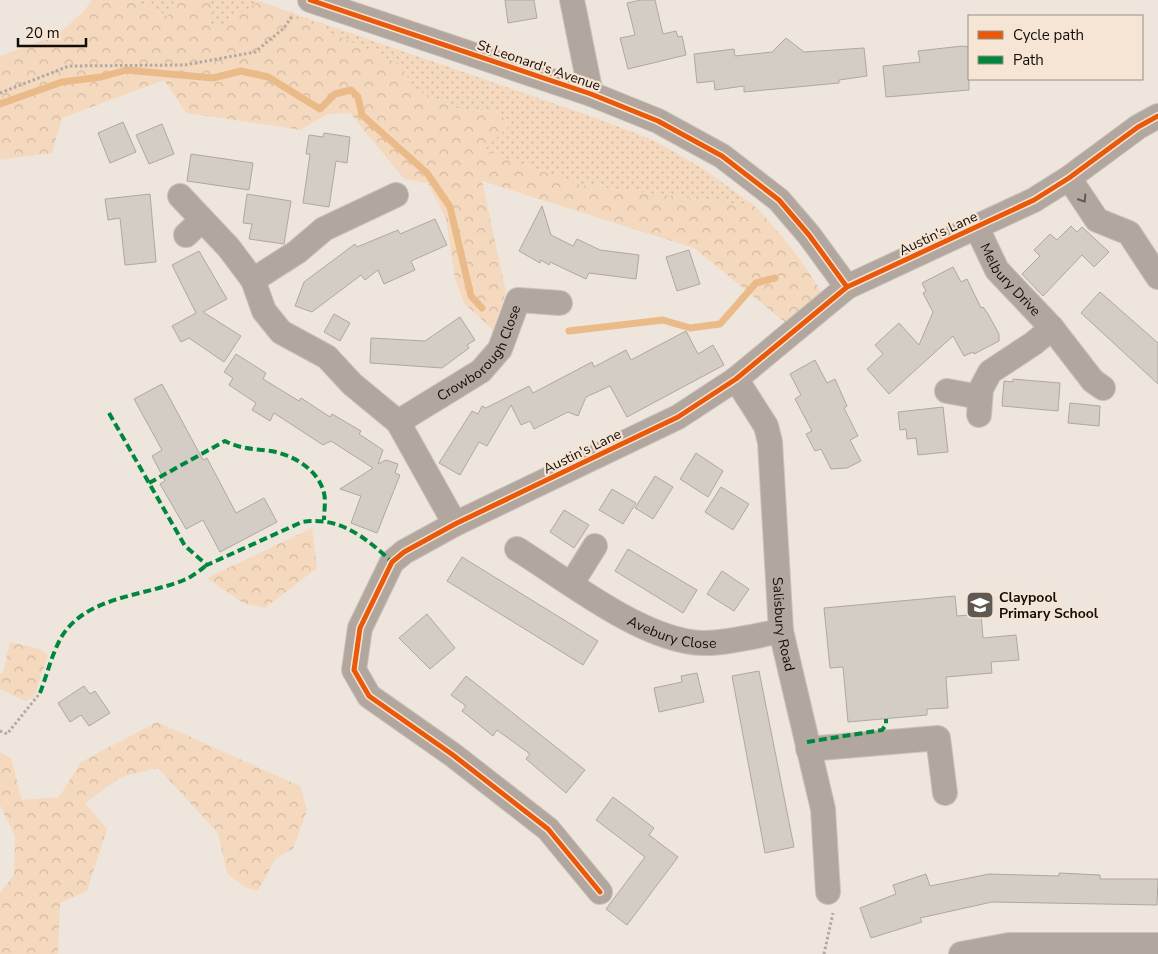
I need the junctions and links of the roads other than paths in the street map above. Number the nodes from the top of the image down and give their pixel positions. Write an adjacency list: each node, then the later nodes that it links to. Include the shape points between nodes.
1 (572, 0): 3 (street)
2 (302, 7): 3 (street, St Leonard's Avenue)
3 (591, 94): 11 (street, St Leonard's Avenue, via 658,121 722,156 779,200)
4 (1158, 116): 5 (street, Austin's Lane, via 1130,132)
5 (1069, 178): 8 (street, Austin's Lane, via 1034,200); 9 (street, one-way to 9, via 1097,220 1129,233)
6 (396, 195): 10 (street, via 324,229 297,252)
7 (180, 196): 10 (street, via 194,227 229,248)
8 (977, 228): 11 (street, Austin's Lane); 13 (street, Melbury Drive, via 997,270)
9 (1156, 268)
10 (253, 280): 17 (street, via 264,311 281,332 327,357 352,384)
11 (847, 287): 14 (street, Austin's Lane)
12 (560, 303): 17 (street, Crowborough Close, via 518,300 500,349 480,371)
13 (1052, 328): 15 (street, Melbury Drive); 16 (street, Melbury Drive, via 990,372 984,381 979,406)
14 (736, 379): 18 (street, Austin's Lane, via 678,417); 22 (street, Salisbury Road, via 766,426 770,442)
15 (1103, 388)
16 (947, 391)
17 (398, 422): 18 (street)
18 (455, 524): 26 (street, Austin's Lane, via 392,562 360,628 354,670 368,696 453,755 548,829)
19 (595, 546): 21 (street)
20 (517, 549): 21 (street, Avebury Close)
21 (572, 583): 22 (street, Avebury Close, via 651,631 675,640 704,644)
22 (781, 631): 23 (street, Salisbury Road)
23 (808, 749): 24 (street, via 938,738); 25 (street, Salisbury Road, via 822,809)
24 (945, 793)
25 (821, 880)
26 (600, 892)
27 (1158, 945): 28 (street, via 1009,945)
28 (962, 954)

